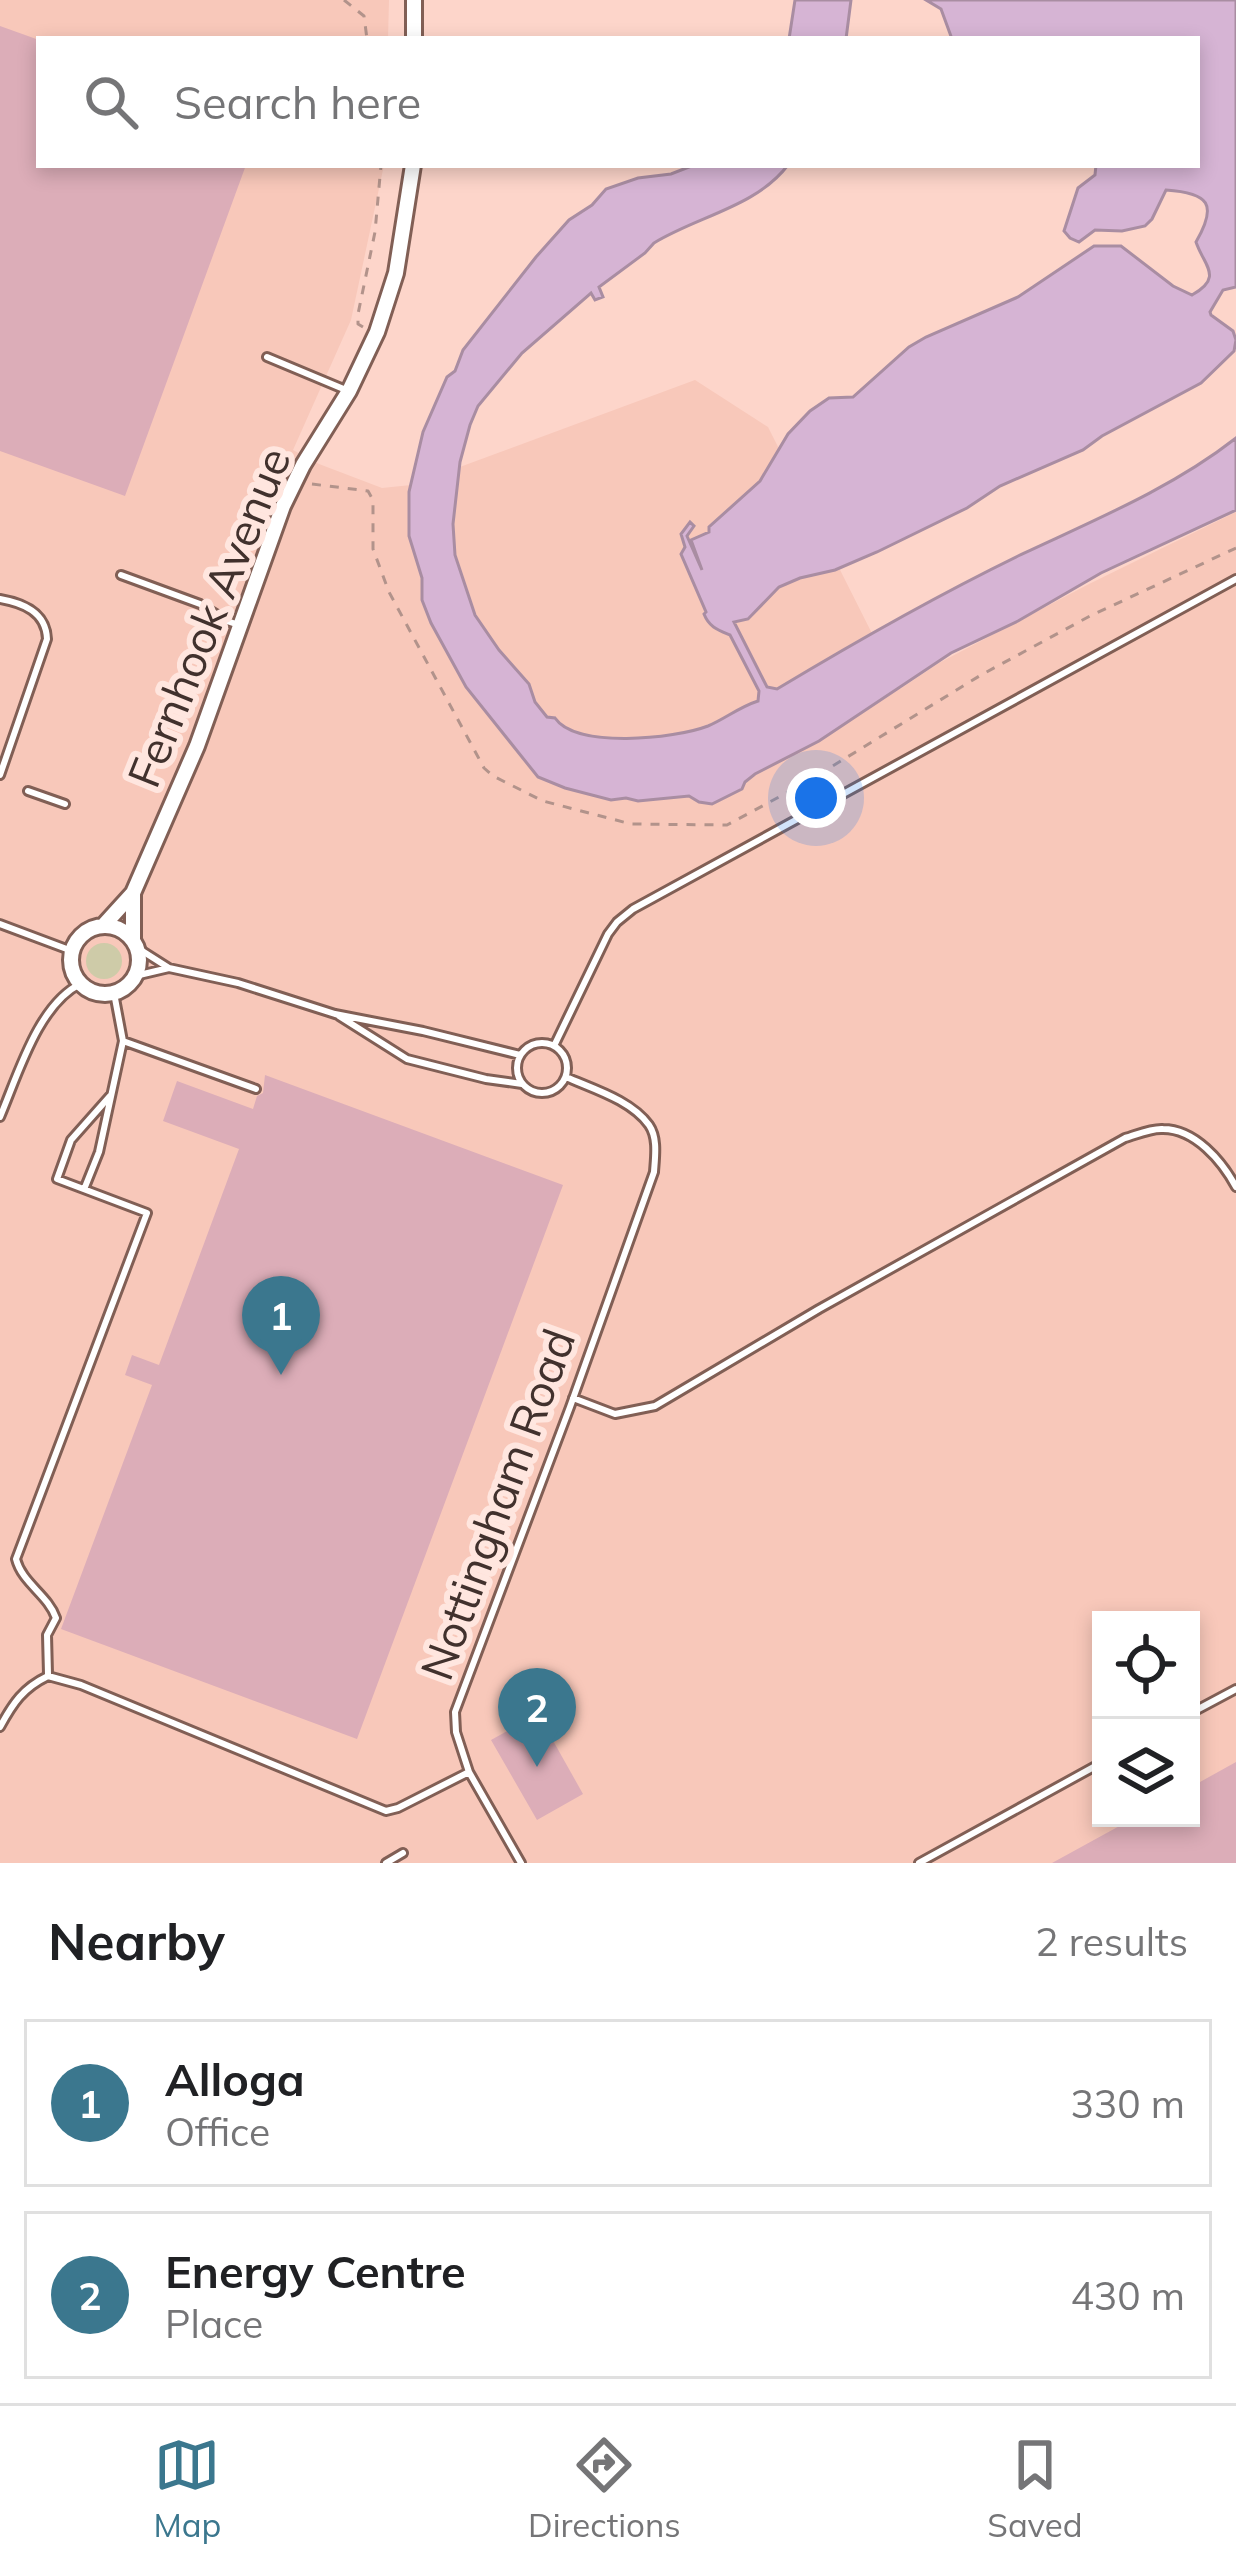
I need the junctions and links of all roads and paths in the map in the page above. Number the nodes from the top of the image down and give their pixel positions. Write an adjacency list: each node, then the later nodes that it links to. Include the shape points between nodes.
1 (344, 0): 3 (path, via 364,16)
2 (414, 0): 4 (street)
3 (367, 36)
4 (414, 36)
5 (381, 168): 7 (path, via 358,314 358,324)
6 (413, 168): 7 (street, Fernhook Avenue, via 396,273)
7 (377, 332): 9 (street, Fernhook Avenue)
8 (267, 357): 9 (lane)
9 (349, 391): 10 (street, Fernhook Avenue)
10 (294, 484): 11 (path, via 368,490 384,579 484,768 543,801 647,826 727,825 981,675); 15 (street, Fernhook Avenue)
11 (1236, 548)
12 (122, 575): 15 (lane)
13 (1236, 579): 30 (lane, via 633,909 608,934)
14 (0, 599): 16 (lane, via 39,616 47,639)
15 (239, 625): 19 (street, Fernhook Avenue)
16 (0, 775)
17 (28, 791): 18 (lane)
18 (64, 804)
19 (133, 893): 21 (street, Fernhook Avenue); 22 (street, Fernhook Avenue)
20 (0, 924): 23 (lane)
21 (103, 926): 22 (street); 23 (street, via 83,934)
22 (134, 944): 24 (lane); 25 (street)
23 (72, 951): 26 (street)
24 (170, 968): 25 (lane); 28 (lane)
25 (135, 976): 27 (street)
26 (80, 984): 27 (street); 36 (lane, via 44,1018)
27 (114, 993): 29 (lane)
28 (335, 1015): 31 (lane); 33 (lane, via 407,1059)
29 (123, 1041): 34 (lane); 35 (lane)
30 (554, 1046): 31 (lane, via 535,1044); 32 (lane, via 566,1059)
31 (520, 1055): 33 (lane)
32 (566, 1077): 33 (lane, via 546,1094); 39 (lane, Nottingham Road, via 632,1109 651,1127 656,1147)
33 (522, 1084)
34 (256, 1089)
35 (110, 1096): 38 (lane); 38 (lane, via 71,1140 57,1179)
36 (0, 1117)
37 (1236, 1187): 39 (lane, via 1189,1135 1161,1128 1125,1138 656,1406 614,1414)
38 (84, 1188): 40 (lane, via 147,1213 16,1558 56,1618 47,1636)
39 (573, 1398): 45 (lane, Nottingham Road, via 455,1712)
40 (48, 1676): 43 (lane, via 26,1688); 45 (lane, via 386,1810)
41 (1236, 1689): 42 (lane)
42 (1200, 1708)
43 (0, 1727)
44 (1092, 1768): 49 (lane)
45 (469, 1772): 48 (lane, Nottingham Road)
46 (403, 1853): 47 (lane)
47 (386, 1863)
48 (521, 1863)
49 (919, 1863)

